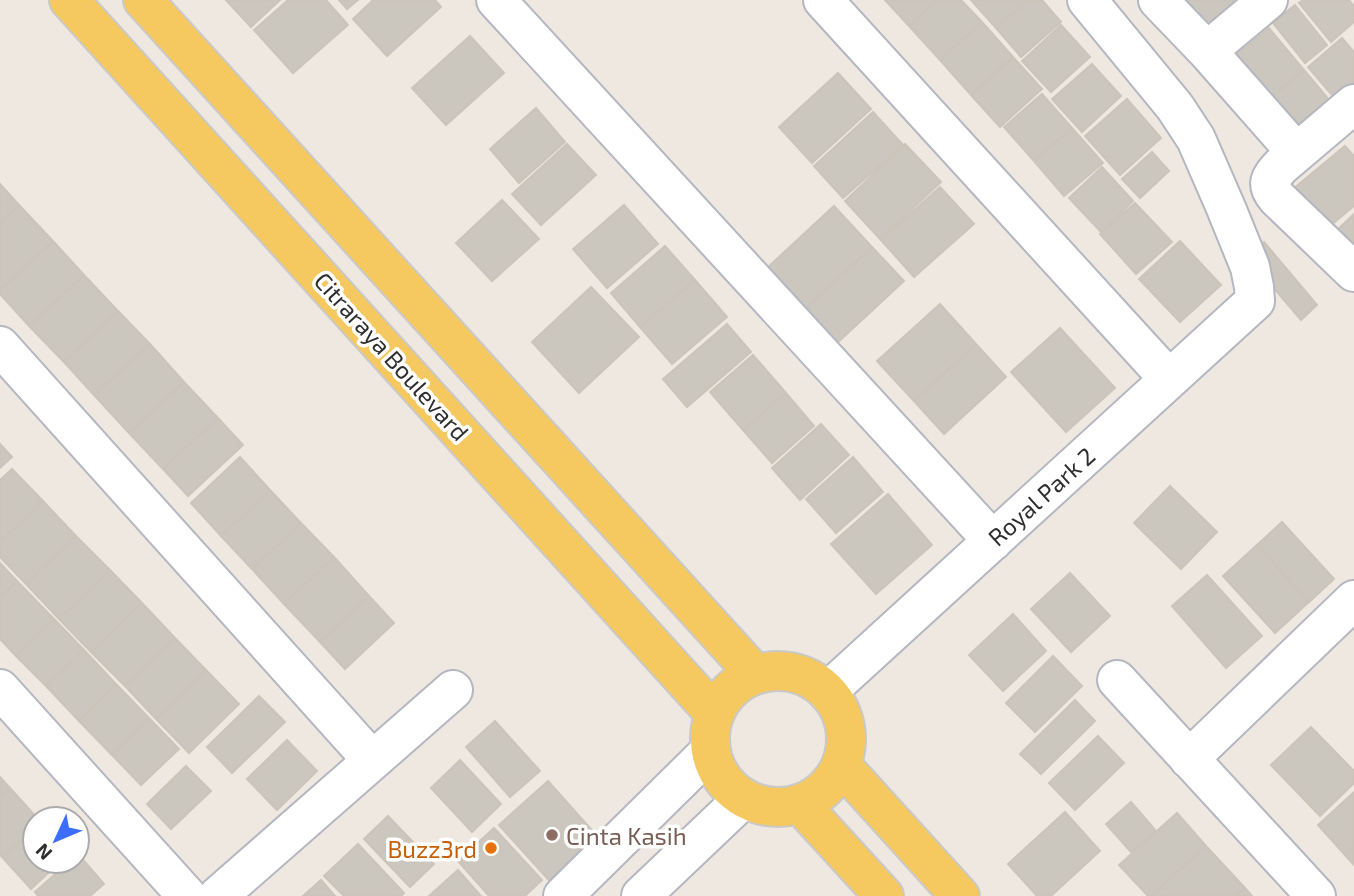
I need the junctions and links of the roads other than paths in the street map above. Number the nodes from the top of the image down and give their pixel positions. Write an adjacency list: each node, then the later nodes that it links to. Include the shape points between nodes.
1 (69, 0): 21 (main road, Citraraya Boulevard)
2 (143, 0): 16 (main road)
3 (496, 0): 14 (street)
4 (822, 0): 13 (street)
5 (1087, 0): 13 (street, Royal Park 2, via 1175,107 1195,139 1250,267 1255,301)
6 (1158, 0): 8 (street)
7 (1268, 0): 8 (street)
8 (1208, 51): 10 (street)
9 (1354, 104): 10 (street)
10 (1289, 159): 11 (street, via 1272,176 1272,193)
11 (1354, 272)
12 (0, 346): 24 (street)
13 (1169, 379): 14 (street, Royal Park 2)
14 (993, 541): 20 (street, Royal Park 2)
15 (1352, 606): 23 (street)
16 (755, 674): 20 (main road, via 794,673); 21 (main road, via 724,696)
17 (1117, 680): 23 (street)
18 (0, 689): 28 (street)
19 (453, 690): 24 (street)
20 (827, 692): 25 (main road, via 845,726)
21 (714, 713): 22 (main road)
22 (710, 751): 26 (main road, via 729,786); 30 (street)
23 (1189, 759): 34 (street)
24 (372, 760): 29 (street)
25 (841, 765): 27 (main road, via 817,795); 33 (main road)
26 (744, 798): 27 (main road, via 762,805); 31 (street)
27 (800, 804): 32 (main road)
28 (187, 896)
29 (218, 896)
30 (564, 896)
31 (641, 896)
32 (884, 896)
33 (960, 896)
34 (1316, 896)

